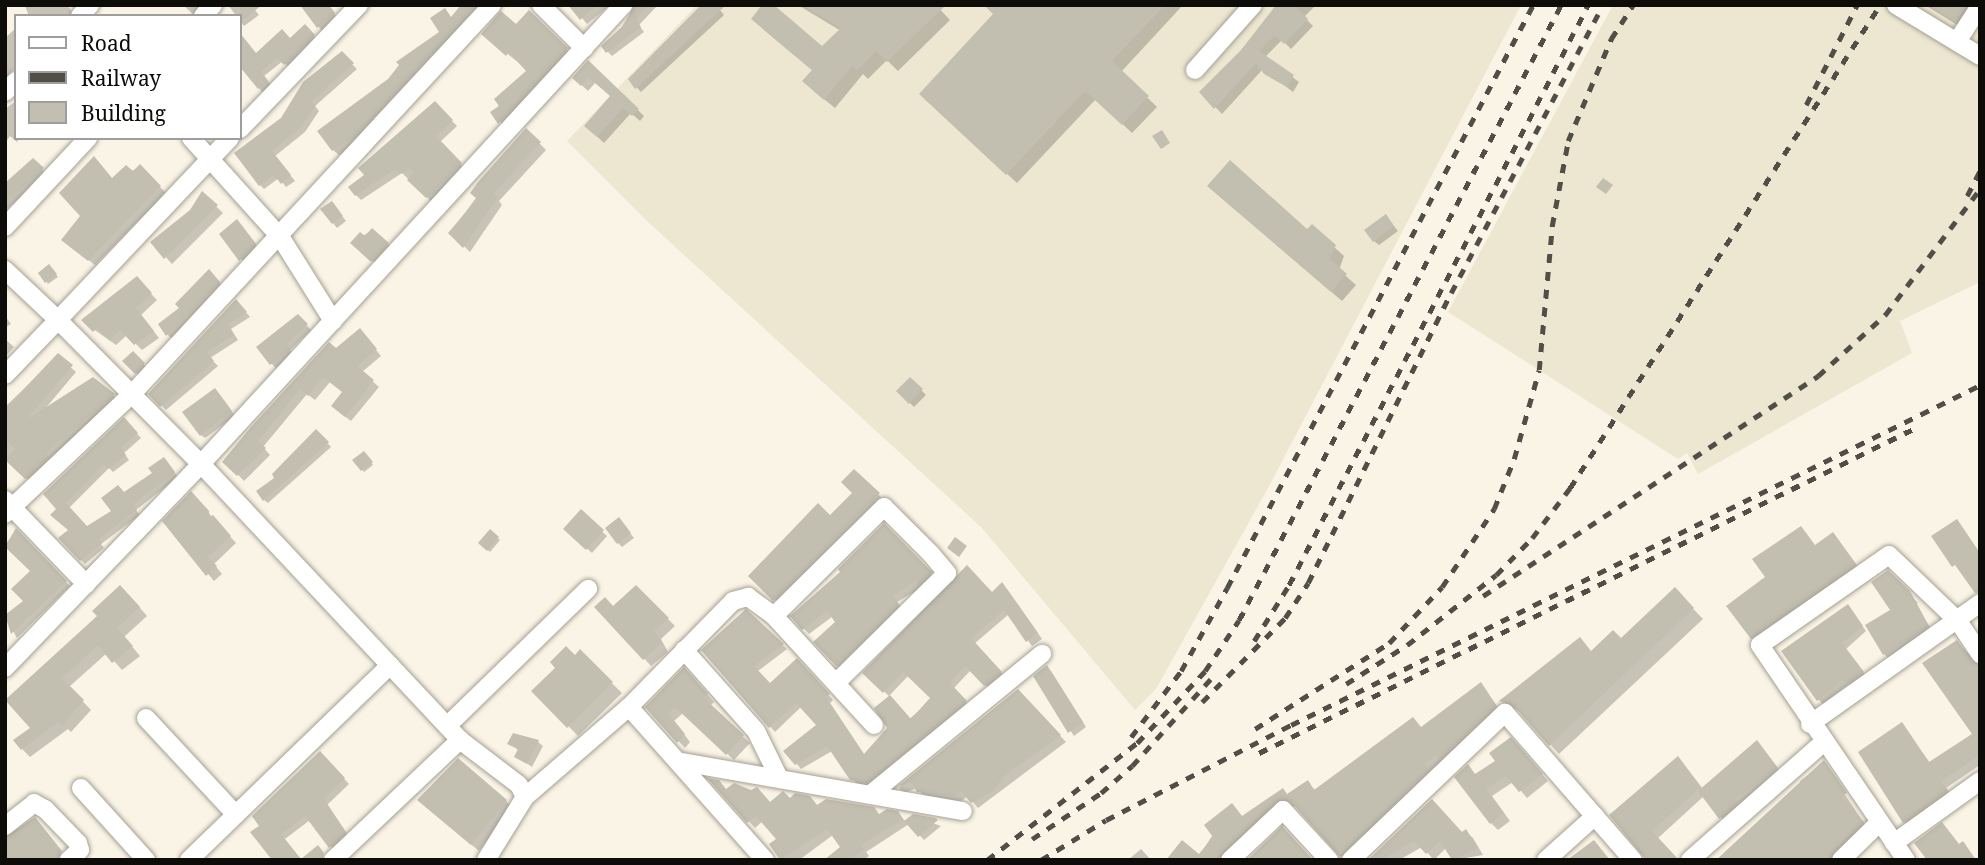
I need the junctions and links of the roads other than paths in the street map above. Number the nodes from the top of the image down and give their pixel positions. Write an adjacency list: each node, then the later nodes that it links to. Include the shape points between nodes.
1 (359, 5): 12 (street)
2 (492, 5): 18 (street)
3 (541, 5): 9 (street)
4 (622, 5): 9 (street)
5 (1253, 5): 11 (street)
6 (1896, 5): 8 (street)
7 (1980, 6): 8 (street)
8 (1958, 40): 10 (street)
9 (584, 48): 21 (street)
10 (1980, 56)
11 (1195, 70)
12 (242, 127)
13 (86, 140): 17 (street)
14 (193, 140): 16 (street)
15 (228, 140): 16 (street)
16 (210, 160): 18 (street); 20 (street)
17 (5, 227)
18 (281, 238): 21 (street); 23 (street)
19 (5, 270): 20 (street)
20 (58, 320): 22 (street); 23 (street)
21 (333, 321): 24 (street)
22 (5, 375)
23 (132, 394): 24 (street); 25 (street)
24 (201, 464): 26 (street); 34 (street)
25 (7, 507): 26 (street)
26 (86, 584): 35 (street)
27 (588, 589): 41 (street)
28 (1980, 603): 30 (street)
29 (774, 615): 31 (street, via 748,597 733,601); 36 (street); 36 (street, via 884,508 931,554 947,573)
30 (1958, 621): 33 (street); 39 (street); 39 (street, via 1889,555 1878,562 1760,645)
31 (684, 650): 37 (street); 45 (street, via 757,731)
32 (1042, 654): 48 (street)
33 (1980, 654)
34 (390, 665): 41 (street); 51 (street)
35 (5, 668)
36 (836, 683): 40 (street)
37 (629, 707): 44 (street); 49 (street)
38 (146, 718): 51 (street)
39 (1810, 724): 43 (street)
40 (874, 725)
41 (447, 726): 42 (street)
42 (460, 740): 49 (street, via 519,785); 59 (street)
43 (1824, 742): 53 (street); 67 (street)
44 (681, 762): 45 (street); 61 (street)
45 (778, 776): 48 (street)
46 (1980, 780): 55 (street)
47 (81, 788): 57 (street)
48 (872, 793): 50 (street)
49 (525, 797): 60 (street)
50 (963, 811)
51 (236, 815): 58 (street)
52 (1595, 816): 64 (street, via 1505,713); 65 (street); 66 (street)
53 (1880, 822): 55 (street); 68 (street)
54 (5, 827): 56 (street, via 34,803 46,809 78,843 80,850)
55 (1894, 843): 69 (street)
56 (69, 860)
57 (146, 860)
58 (189, 860)
59 (333, 860)
60 (486, 860)
61 (765, 860)
62 (1230, 860): 63 (street, via 1283,810)
63 (1329, 860)
64 (1351, 860)
65 (1546, 860)
66 (1633, 860)
67 (1690, 860)
68 (1841, 860)
69 (1906, 860)

